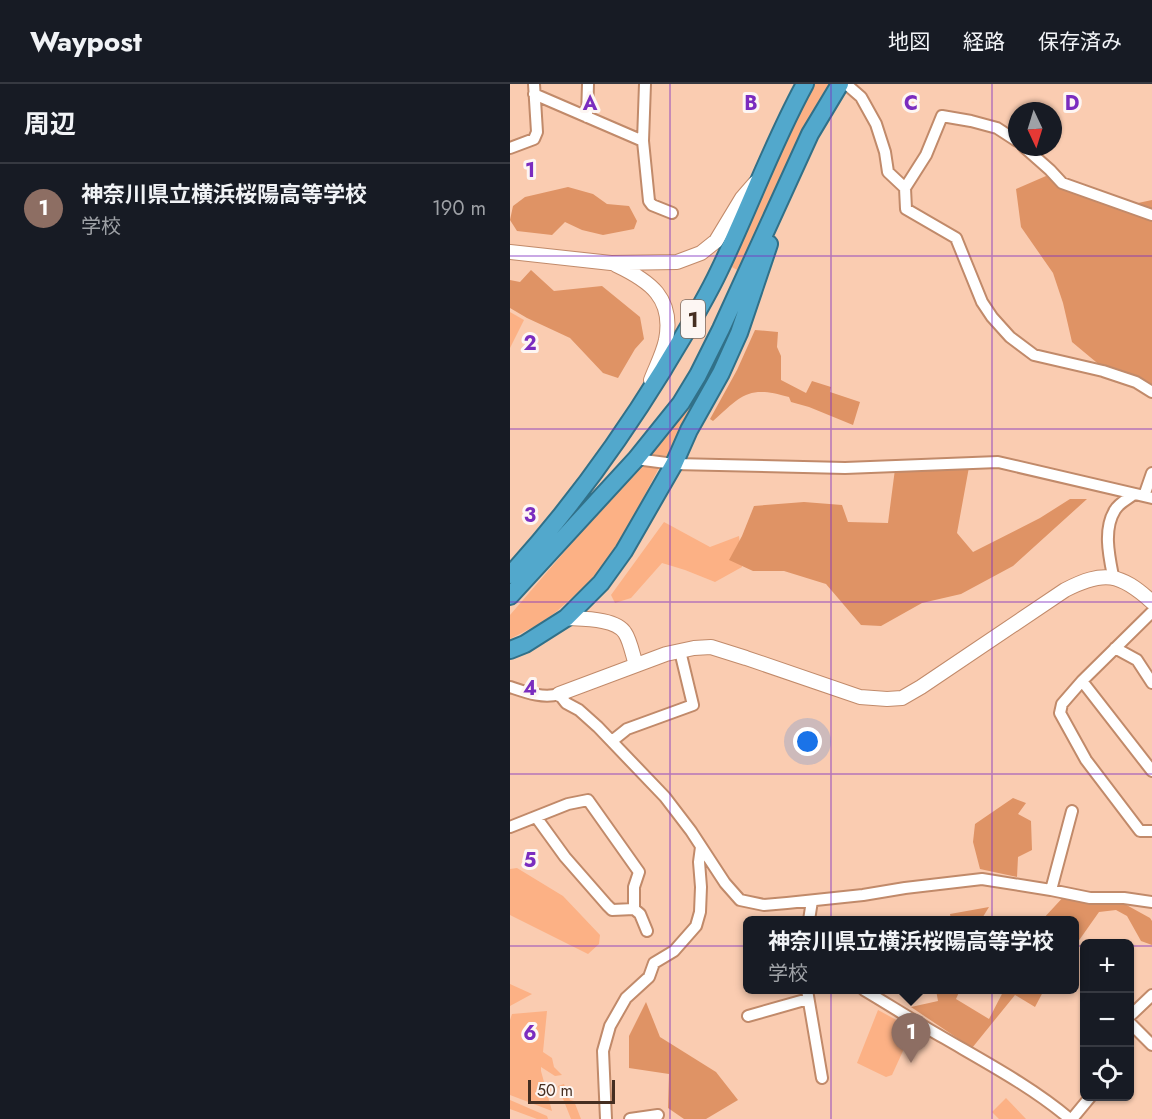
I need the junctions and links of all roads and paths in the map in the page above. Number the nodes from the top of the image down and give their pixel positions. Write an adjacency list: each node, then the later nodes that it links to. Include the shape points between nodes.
1 (588, 84): 7 (street)
2 (645, 84): 9 (street)
3 (805, 84): 13 (highway, 1)
4 (840, 84): 12 (highway, 1)
5 (846, 84): 14 (street, via 861,97 876,124 888,172)
6 (534, 89): 7 (street); 10 (street, via 537,132 534,139)
7 (587, 117): 9 (street)
8 (1008, 135): 14 (street, via 997,128 942,116 926,155)
9 (643, 141): 15 (street, via 649,201)
10 (510, 148)
11 (1034, 156): 16 (street, via 1062,183)
12 (791, 175): 21 (highway, 1, via 698,375 672,416); 22 (highway, 1, via 739,333)
13 (761, 177): 18 (street, via 742,198 716,241 701,253 677,262); 20 (highway, 1, via 713,283)
14 (905, 188): 19 (street, via 906,209 956,238 982,302 1010,337 1034,355 1103,370)
15 (672, 213)
16 (1152, 215)
17 (510, 252): 18 (street)
18 (605, 262): 20 (street, via 653,287 666,311 666,341)
19 (1152, 392)
20 (645, 399): 25 (highway, 1, via 591,478)
21 (636, 459): 22 (street); 27 (highway, 1)
22 (674, 464): 24 (street, via 845,468 998,462); 30 (highway, 1, via 602,583)
23 (1152, 473): 24 (street)
24 (1144, 496): 26 (street, via 1116,508 1111,519 1108,536)
25 (510, 573)
26 (1113, 576): 28 (street); 33 (street, via 1083,580 1065,590 902,698 860,697 711,648)
27 (510, 596)
28 (1152, 602)
29 (1152, 612): 31 (street)
30 (566, 618): 32 (highway, 1); 34 (street, via 619,626 626,633)
31 (1115, 648): 35 (street); 36 (street, via 1137,660)
32 (510, 650)
33 (680, 651): 34 (street); 39 (street, via 693,705 627,729)
34 (636, 665): 38 (street)
35 (1082, 681): 40 (street); 44 (street, via 1062,704 1060,713 1086,760 1140,831)
36 (1152, 683)
37 (510, 687): 38 (street, via 530,693)
38 (559, 694): 39 (street)
39 (612, 741): 45 (street, via 665,798)
40 (1152, 771)
41 (1072, 810): 46 (street)
42 (536, 817): 43 (street); 49 (street, via 612,910); 49 (street, via 588,800 639,872)
43 (510, 827)
44 (1152, 831)
45 (701, 847): 47 (street, via 740,900 764,905); 62 (street, via 700,912 696,926 674,951 654,963 649,977 626,998 610,1026 603,1051)
46 (1052, 890): 47 (street, via 982,879); 48 (street)
47 (812, 901): 50 (street)
48 (1151, 903)
49 (634, 909): 51 (street)
50 (810, 916)
51 (647, 931)
52 (808, 994): 56 (street); 59 (street)
53 (871, 994): 64 (street, via 985,1061)
54 (1152, 995): 55 (street)
55 (1134, 1012)
56 (748, 1016)
57 (1134, 1027): 58 (street)
58 (1152, 1045)
59 (822, 1078)
60 (1087, 1101): 64 (street)
61 (658, 1115): 63 (street)
62 (606, 1119)
63 (630, 1119)
64 (1071, 1119)

